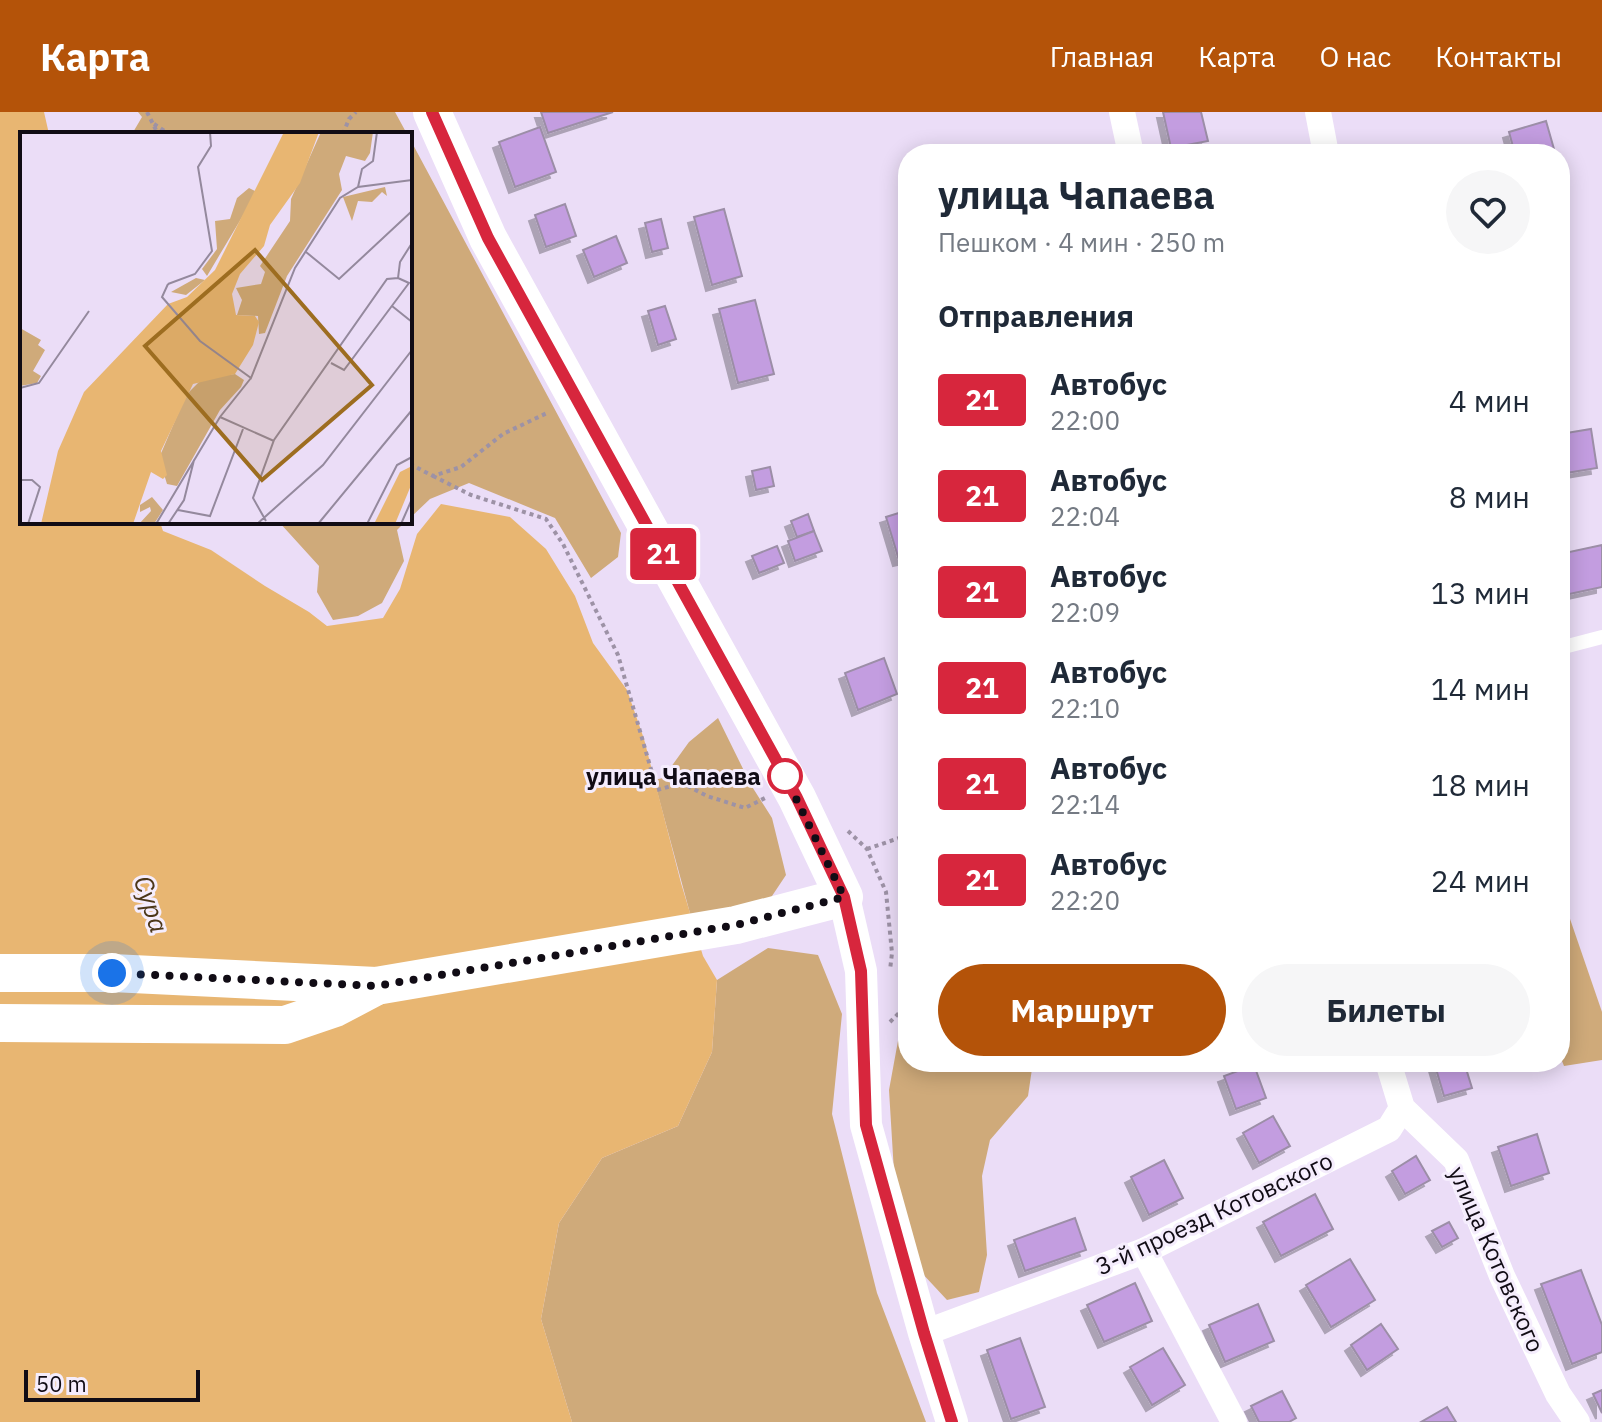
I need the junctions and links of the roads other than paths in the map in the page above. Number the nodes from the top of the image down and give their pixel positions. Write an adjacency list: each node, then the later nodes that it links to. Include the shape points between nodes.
1 (432, 112): 8 (main road, via 488,238 797,798)
2 (1122, 112): 4 (street)
3 (1318, 112): 5 (street)
4 (1129, 144)
5 (1324, 144)
6 (1602, 637): 7 (lane)
7 (1570, 645)
8 (844, 897): 10 (main road, via 736,925); 15 (street, via 861,971 866,1125)
9 (0, 973): 10 (main road)
10 (376, 986): 11 (main road, via 335,1008 285,1025)
11 (0, 1023)
12 (1391, 1072): 13 (street, улица Котовского)
13 (1402, 1108): 14 (street, 3-й проезд Котовского, via 1389,1129); 18 (street, улица Котовского, via 1456,1160 1502,1276 1558,1394)
14 (1144, 1251): 15 (street, 3-й проезд Котовского); 17 (street)
15 (924, 1333): 16 (street)
16 (952, 1422)
17 (1234, 1422)
18 (1577, 1422)

